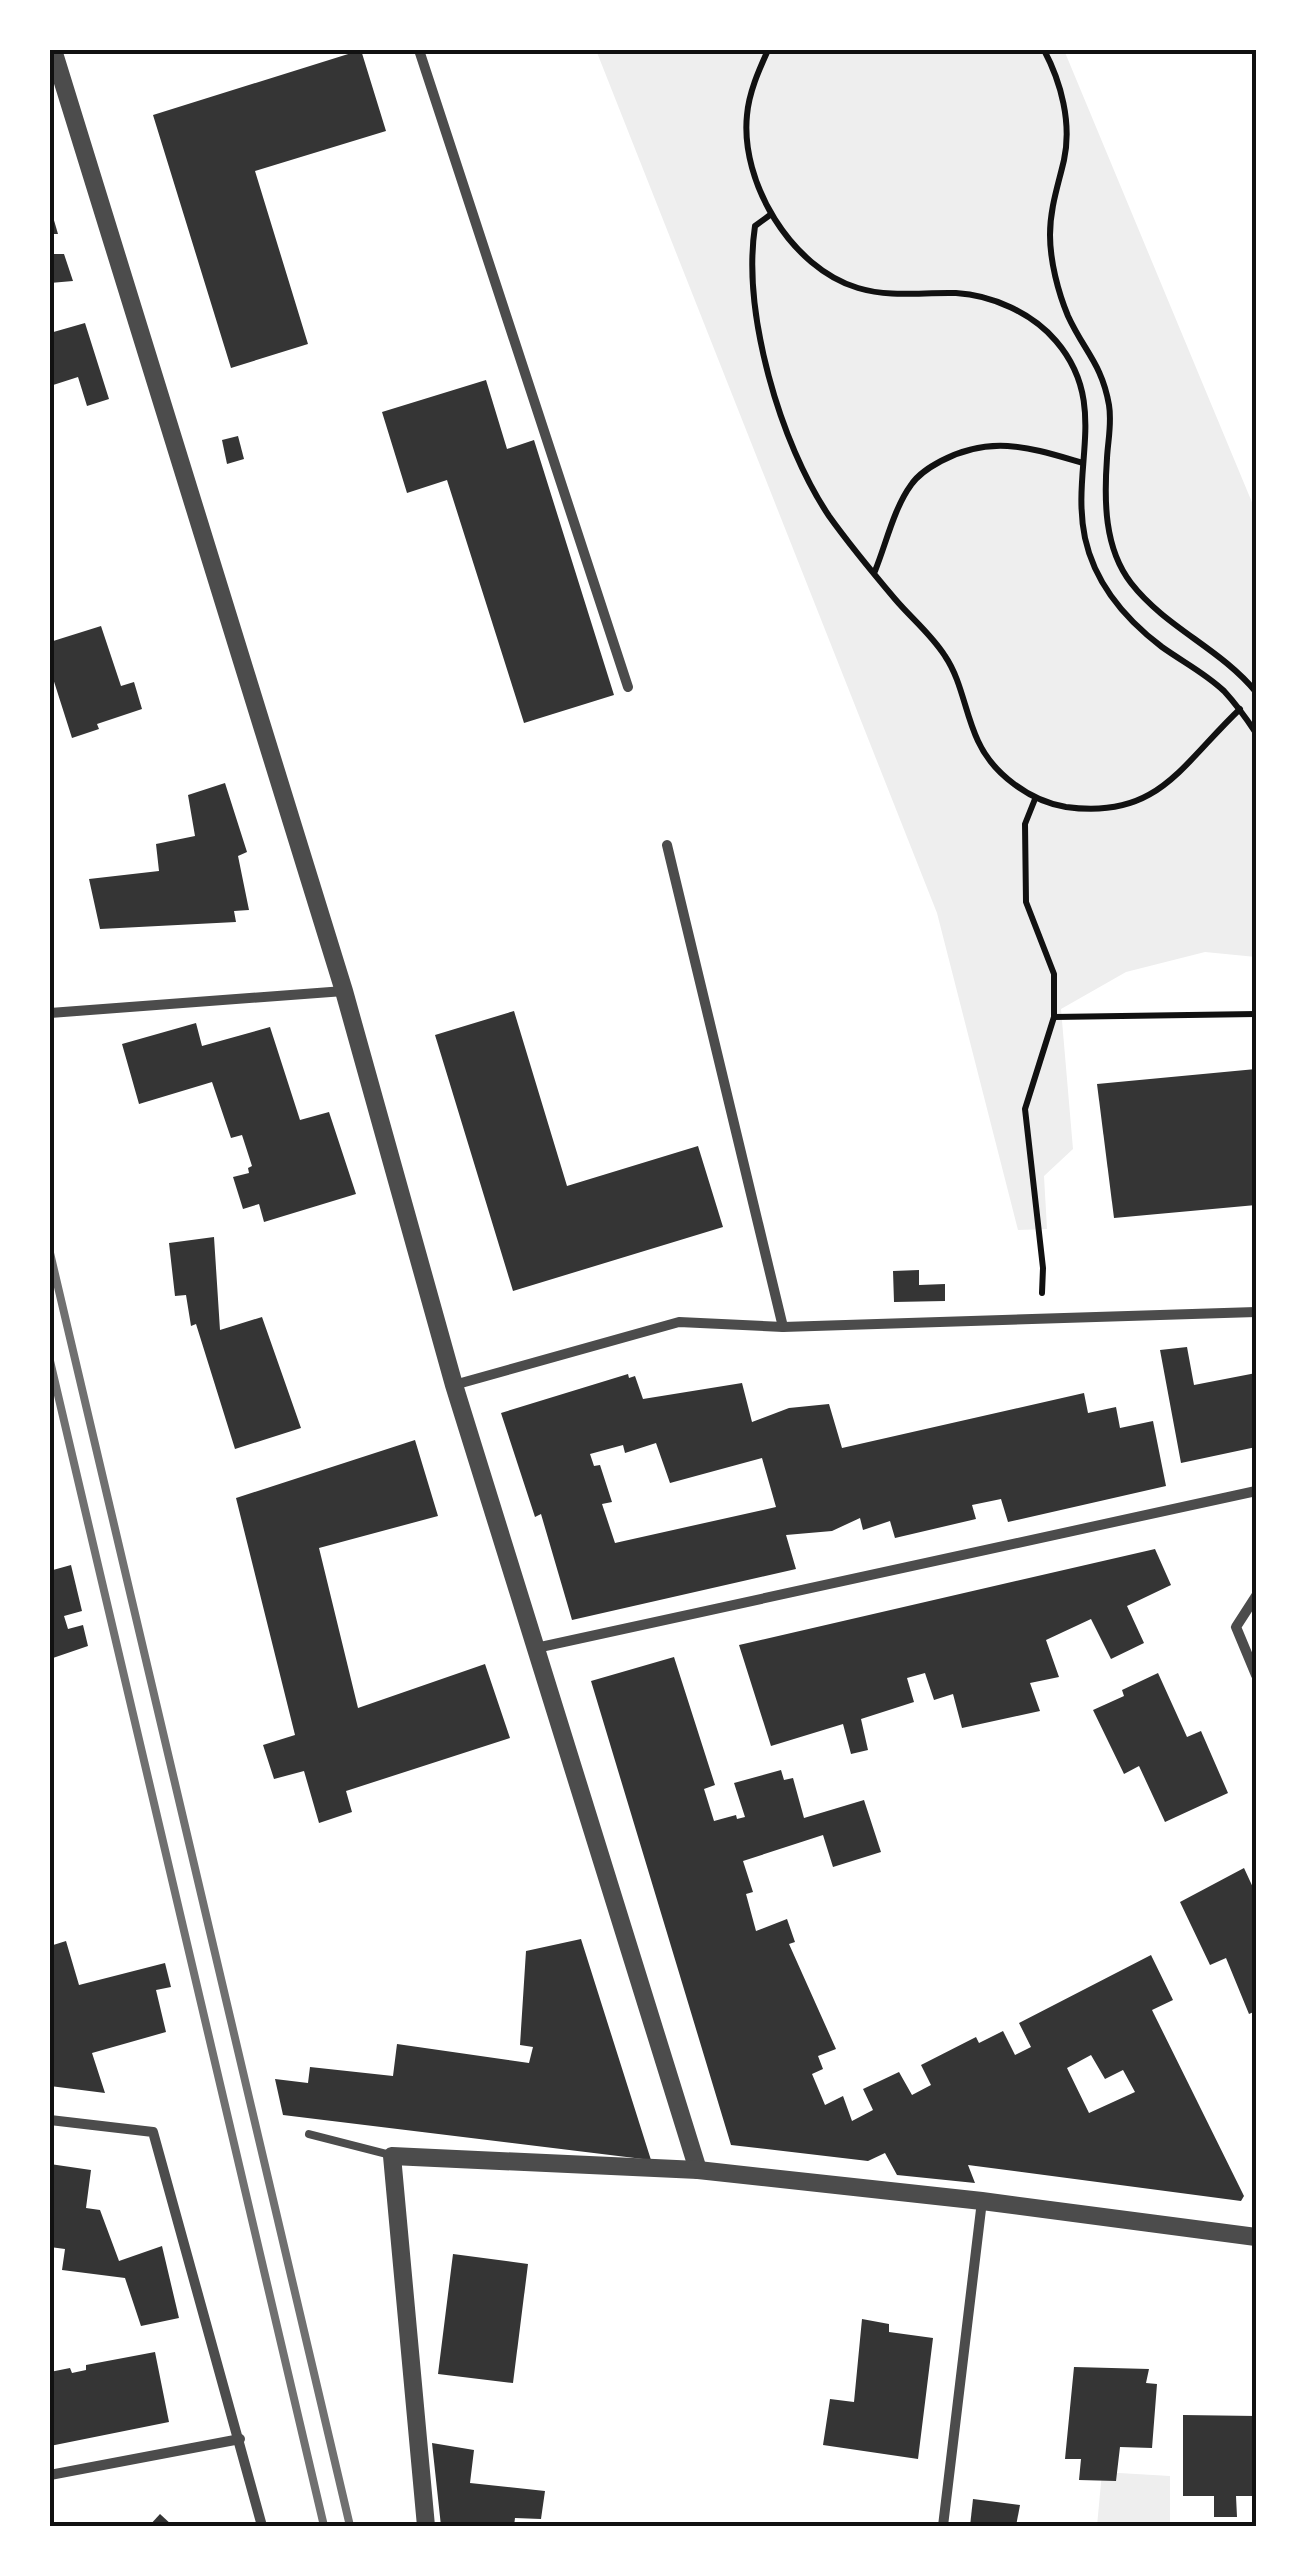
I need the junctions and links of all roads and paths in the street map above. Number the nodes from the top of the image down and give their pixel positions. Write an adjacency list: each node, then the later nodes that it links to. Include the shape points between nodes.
1 (53, 50): 14 (street)
2 (419, 50): 8 (street)
3 (768, 50): 5 (path, via 747,115 749,150)
4 (1044, 50): 9 (path, via 1066,117 1050,236 1055,276 1104,379 1111,543 1128,580 1163,618 1212,650)
5 (770, 214): 6 (path, via 816,264 854,287 893,296 957,293 1026,315 1056,341 1077,374 1087,407); 7 (path, via 755,226 751,254 761,335 781,412 828,515)
6 (1083, 463): 7 (path, via 988,444 951,456 910,485); 10 (path, via 1085,536 1107,592 1132,622)
7 (874, 572): 12 (path, via 951,664 979,744)
8 (628, 687)
9 (1256, 692)
10 (1240, 709): 11 (path); 12 (path, via 1173,781 1136,804 1100,810)
11 (1256, 733)
12 (1035, 799): 17 (path, via 1026,824 1026,902 1054,974)
13 (667, 845): 20 (street)
14 (344, 991): 15 (street); 21 (street)
15 (50, 1014)
16 (1256, 1014): 17 (path)
17 (1054, 1017): 19 (path, via 1025,1110 1043,1268)
18 (1256, 1312): 19 (street)
19 (1042, 1319): 20 (street)
20 (782, 1327): 21 (street, via 679,1322)
21 (454, 1385): 24 (street)
22 (1256, 1491): 24 (street)
23 (1256, 1596): 25 (street, via 1236,1628)
24 (536, 1648): 29 (street)
25 (1256, 1675)
26 (50, 2120): 32 (street, via 153,2132)
27 (308, 2134): 28 (lane)
28 (392, 2156): 29 (street); 35 (street)
29 (698, 2170): 30 (street)
30 (982, 2201): 31 (street); 36 (street)
31 (1256, 2237)
32 (240, 2439): 33 (street); 34 (street)
33 (50, 2475)
34 (262, 2526)
35 (426, 2526)
36 (943, 2526)

